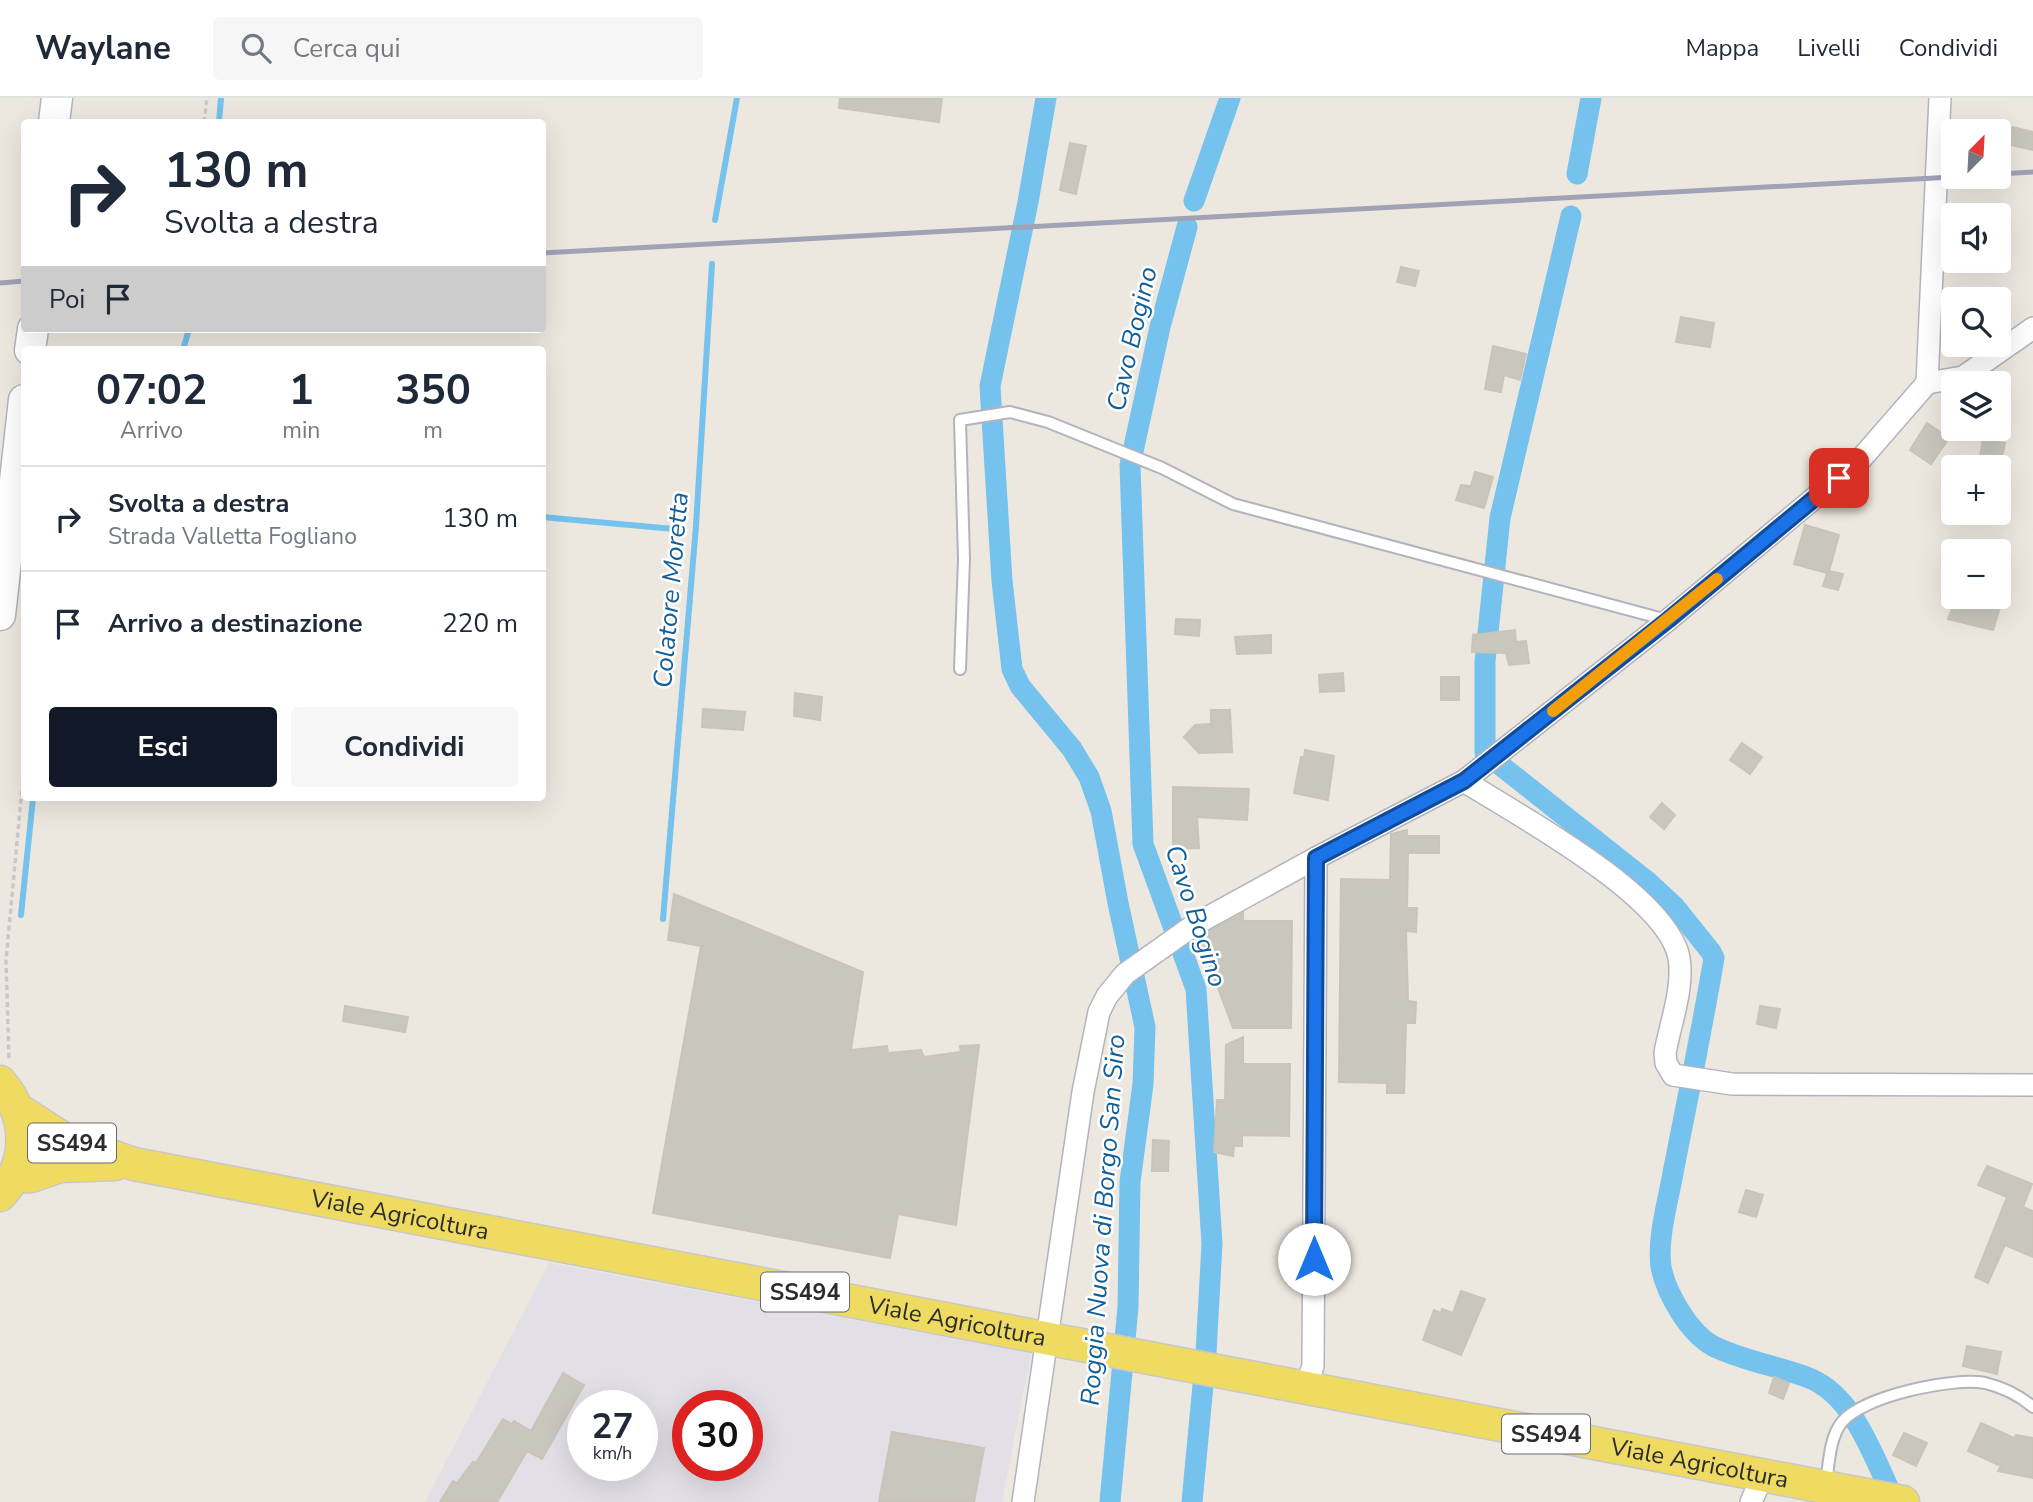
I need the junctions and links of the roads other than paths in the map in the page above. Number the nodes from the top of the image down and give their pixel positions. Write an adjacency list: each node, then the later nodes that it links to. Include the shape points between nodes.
1 (57, 98): 3 (main road)
2 (1940, 98): 5 (street)
3 (54, 119)
4 (2033, 328): 5 (street, via 1963,377)
5 (1927, 383): 8 (street, via 1860,460)
6 (21, 427): 7 (main road)
7 (0, 615)
8 (1668, 620): 9 (lane, via 1233,503 1140,459 1048,422 1010,412 960,420 964,559); 10 (street)
9 (960, 669)
10 (1471, 776): 11 (street); 12 (street, via 1646,905 1670,932 1680,971 1664,1053 1672,1075 1732,1084)
11 (1316, 858): 16 (street, via 1145,958 1107,996 1099,1012 1083,1092); 17 (street, via 1313,1366)
12 (2033, 1085)
13 (5, 1089): 14 (main road, Viale Agricoltura / SS494, via 65,1140); 15 (main road, Viale Agricoltura, via 23,1142)
14 (134, 1164): 15 (main road, Viale Agricoltura / SS494, via 60,1166); 16 (main road, Viale Agricoltura / SS494)
15 (7, 1186)
16 (1048, 1338): 17 (main road, Viale Agricoltura / SS494); 21 (street)
17 (1305, 1389): 20 (main road, Viale Agricoltura / SS494)
18 (2033, 1407): 19 (lane, via 2021,1396 1986,1383 1953,1382 1881,1400 1844,1419 1831,1449)
19 (1826, 1487): 20 (main road, Viale Agricoltura / SS494); 22 (main road, Viale Agricoltura / SS494)
20 (1757, 1488)
21 (1023, 1502)
22 (1903, 1502)

